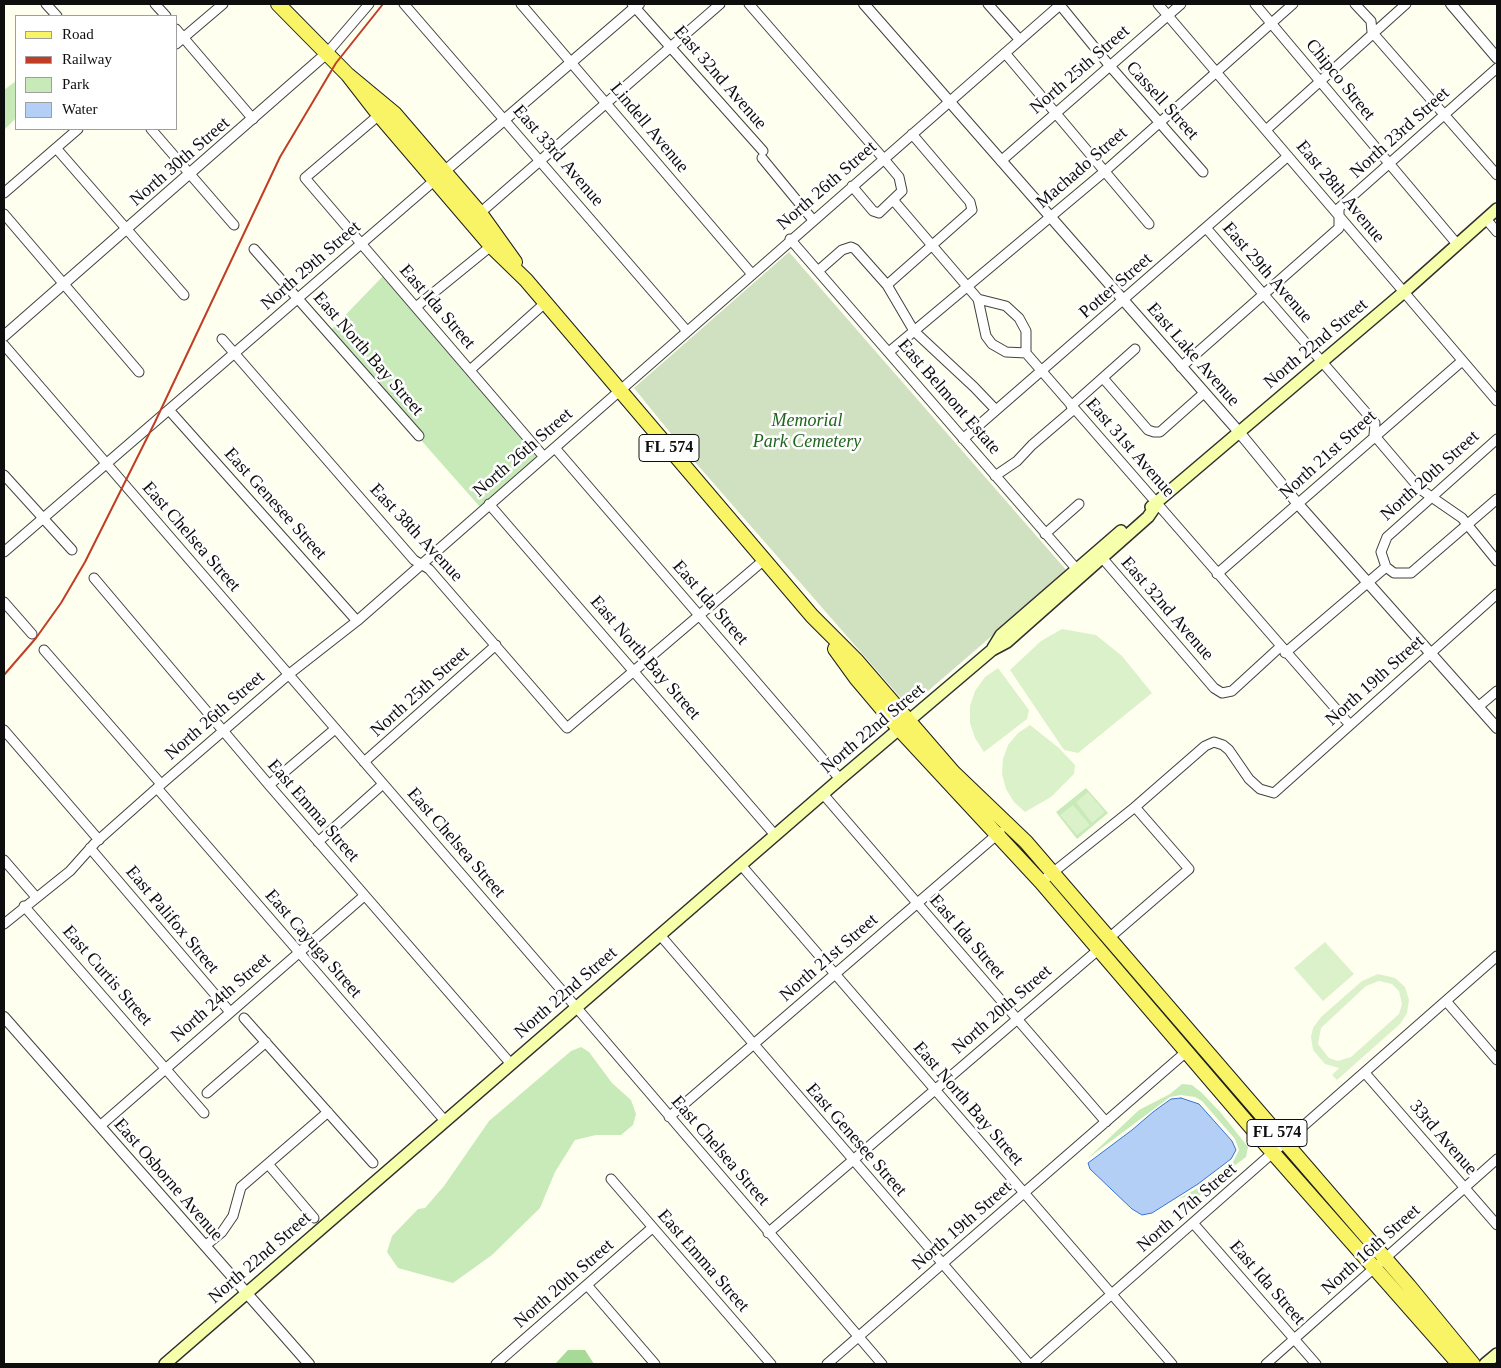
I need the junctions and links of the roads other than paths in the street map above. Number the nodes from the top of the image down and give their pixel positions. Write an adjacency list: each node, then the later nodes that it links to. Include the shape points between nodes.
1 (46, 4): 21 (street)
2 (155, 4): 22 (street)
3 (223, 4): 26 (street)
4 (278, 4): 29 (main road, FL 574)
5 (369, 4): 29 (street, North 30th Street)
6 (404, 4): 44 (street, East 33rd Avenue)
7 (521, 4): 32 (street, Lindell Avenue)
8 (720, 4): 28 (street)
9 (749, 4): 52 (street)
10 (864, 4): 38 (street, East Lake Avenue)
11 (988, 4): 27 (street)
12 (1060, 4): 27 (street, North 26th Street); 33 (street, Cassell Street)
13 (1158, 4): 23 (street, East 28th Avenue)
14 (1181, 4): 23 (street, North 25th Street)
15 (1255, 4): 24 (street, Chipco Street)
16 (1293, 4): 24 (street, Machado Street)
17 (1355, 4): 25 (street, via 1371,22)
18 (1406, 4): 25 (street)
19 (1451, 4): 31 (street)
20 (636, 5): 28 (street, East 32nd Avenue); 32 (street, North 29th Street)
21 (55, 15)
22 (165, 15)
23 (1168, 15): 33 (street, North 25th Street); 35 (street, East 28th Avenue)
24 (1272, 22): 35 (street, Machado Street); 37 (street, Chipco Street)
25 (1372, 32): 37 (street); 42 (street)
26 (180, 40): 43 (street)
27 (1019, 40): 30 (street, North 26th Street)
28 (671, 45): 39 (street); 70 (street, East 32nd Avenue)
29 (327, 53): 36 (main road, FL 574); 43 (street, North 30th Street)
30 (1005, 53): 38 (street, North 26th Street); 40 (street)
31 (1497, 58)
32 (572, 62): 39 (street, Lindell Avenue); 44 (street, North 29th Street)
33 (1109, 65): 40 (street, North 25th Street); 45 (street, Cassell Street)
34 (1497, 68): 42 (street, North 23rd Street)
35 (1217, 73): 45 (street, Machado Street); 48 (street, East 28th Avenue)
36 (348, 75): 41 (main road, FL 574); 60 (main road, FL 574, via 394,114)
37 (1320, 80): 48 (street); 55 (street, Chipco Street)
38 (949, 101): 49 (street, North 26th Street); 54 (street, East Lake Avenue)
39 (606, 103): 53 (street); 83 (street, Lindell Avenue)
40 (1056, 112): 54 (street, North 25th Street); 56 (street)
41 (379, 115): 60 (main road, FL 574); 77 (street, East Ida Street, via 305,178)
42 (1444, 115): 55 (street, North 23rd Street); 59 (street)
43 (253, 119): 58 (street, North 30th Street)
44 (505, 120): 53 (street, East 33rd Avenue); 60 (street, North 29th Street)
45 (1160, 122): 56 (street, Machado Street); 57 (street, Cassell Street)
46 (77, 130): 50 (street)
47 (151, 130): 58 (street)
48 (1266, 130): 51 (street, East 28th Avenue)
49 (912, 134): 52 (street, North 26th Street); 80 (street, via 972,206 970,214)
50 (56, 148): 62 (street); 74 (street)
51 (1288, 156): 68 (street, East 28th Avenue); 73 (street, Potter Street)
52 (884, 158): 61 (street, North 26th Street); 63 (street, via 902,184 902,191)
53 (539, 160): 65 (street); 96 (street, East 33rd Avenue)
54 (1001, 161): 67 (street, East Lake Avenue)
55 (1390, 165): 68 (street, North 23rd Street, via 1339,208); 78 (street, Chipco Street)
56 (1104, 172): 67 (street, Machado Street); 71 (street)
57 (1203, 172)
58 (190, 175): 72 (street); 74 (street, North 30th Street)
59 (1497, 175)
60 (440, 176): 65 (main road, FL 574); 77 (street, North 29th Street); 79 (main road, FL 574)
61 (852, 186): 63 (street, via 876,212 882,212); 70 (street, North 26th Street)
62 (4, 193)
63 (894, 201): 80 (street)
64 (1497, 209): 69 (main road, North 22nd Street)
65 (480, 213): 84 (main road, FL 574, via 508,249)
66 (4, 214): 85 (street)
67 (1051, 217): 87 (street, Machado Street); 93 (street, East Lake Avenue)
68 (1340, 218): 88 (street, East 28th Avenue); 89 (street, North 23rd Street, via 1339,228)
69 (1486, 219): 75 (street); 78 (main road, North 22nd Street)
70 (813, 220): 76 (street, North 26th Street)
71 (1149, 224)
72 (234, 226)
73 (1207, 229): 89 (street, East 29th Avenue); 93 (street, Potter Street)
74 (127, 230): 85 (street, North 30th Street); 90 (street)
75 (1497, 232)
76 (790, 239): 82 (street, East Belmont Estate); 83 (street, North 26th Street)
77 (361, 244): 91 (street, North 29th Street); 95 (street, East Ida Street)
78 (1457, 244): 88 (main road, North 22nd Street)
79 (491, 246): 84 (main road, FL 574); 95 (street)
80 (932, 246): 86 (street); 87 (street)
81 (254, 249): 91 (street, East North Bay Street)
82 (818, 271): 86 (street, via 850,247); 102 (street, East Belmont Estate)
83 (751, 273): 96 (street, North 26th Street)
84 (526, 280): 94 (main road, FL 574)
85 (64, 284): 98 (street, North 30th Street); 110 (street)
86 (887, 285): 97 (street)
87 (967, 287): 92 (street); 97 (street, Machado Street)
88 (1404, 292): 105 (street, East 28th Avenue); 106 (main road, North 22nd Street)
89 (1264, 294): 106 (street, East 29th Avenue); 107 (street, North 23rd Street)
90 (184, 295)
91 (298, 299): 103 (street, North 29th Street); 120 (street, East North Bay Street)
92 (978, 299): 104 (street, via 1006,306 1019,318 1026,331); 104 (street, via 986,336 992,344 1006,352)
93 (1124, 301): 107 (street, East Lake Avenue); 109 (street, Potter Street)
94 (545, 303): 108 (street); 112 (main road, FL 574)
95 (416, 308): 108 (street, East Ida Street)
96 (686, 330): 112 (street, North 26th Street)
97 (914, 331): 102 (street, Machado Street); 117 (street)
98 (4, 336)
99 (222, 339): 103 (street, East 38th Avenue)
100 (4, 345): 125 (street, East Chelsea Street)
101 (1135, 349): 111 (street)
102 (889, 352): 121 (street, East Belmont Estate)
103 (234, 353): 116 (street, North 29th Street); 142 (street, East 38th Avenue, via 414,560)
104 (1026, 353): 109 (street, East 31st Avenue)
105 (1462, 360): 114 (street, East 28th Avenue); 119 (street, North 21st Street)
106 (1322, 361): 118 (main road, North 22nd Street); 119 (street, East 29th Avenue, via 1375,423)
107 (1181, 368): 113 (street, East Lake Avenue)
108 (470, 370): 124 (street, East Ida Street)
109 (1041, 371): 115 (street, East 31st Avenue); 117 (street, Potter Street)
110 (139, 372)
111 (1103, 378): 113 (street, via 1148,430 1154,432 1160,432); 115 (street)
112 (620, 390): 123 (street, North 26th Street); 140 (main road, FL 574)
113 (1204, 393): 118 (street, East Lake Avenue)
114 (1497, 401)
115 (1073, 407): 127 (street, via 1017,461); 132 (street, East 31st Avenue)
116 (169, 410): 125 (street, North 29th Street); 151 (street, East Genesee Street)
117 (996, 410): 121 (street, Potter Street)
118 (1239, 432): 132 (main road, North 22nd Street); 133 (street, East Lake Avenue)
119 (1374, 435): 128 (street, East 29th Avenue, via 1420,489); 133 (street, North 21st Street)
120 (418, 436)
121 (963, 439): 127 (street, East Belmont Estate)
122 (1497, 439): 128 (street, North 20th Street)
123 (554, 448): 124 (street, North 26th Street); 150 (street, East Ida Street)
124 (544, 457): 130 (street, North 26th Street)
125 (106, 463): 134 (street, North 29th Street); 158 (street, East Chelsea Street)
126 (4, 475): 134 (street)
127 (995, 476): 136 (street, East Belmont Estate)
128 (1432, 496): 135 (street, East 29th Avenue, via 1462,518); 143 (street, North 20th Street, via 1386,537 1381,552)
129 (1497, 499): 135 (street)
130 (490, 504): 142 (street, North 26th Street); 157 (street, East North Bay Street)
131 (1079, 504): 136 (street)
132 (1157, 504): 139 (main road, North 22nd Street, via 1143,512); 145 (street, East 31st Avenue)
133 (1298, 504): 145 (street, North 21st Street); 147 (street, East Lake Avenue)
134 (42, 519): 137 (street); 138 (street, North 29th Street)
135 (1467, 526): 141 (street, East 29th Avenue); 143 (street, via 1411,573 1394,573)
136 (1045, 534): 144 (street, East Belmont Estate)
137 (72, 550)
138 (4, 552)
139 (1099, 555): 144 (main road, North 22nd Street); 155 (street, East 32nd Avenue, via 1214,688 1222,692 1232,691)
140 (764, 560): 150 (street); 162 (main road, FL 574, via 812,616 856,678)
141 (1497, 560)
142 (421, 564): 151 (street, North 26th Street); 153 (street, East 38th Avenue)
143 (1386, 567): 147 (street)
144 (1079, 572): 162 (main road, North 22nd Street, via 1002,635 992,650)
145 (1217, 574): 155 (street, East 31st Avenue)
146 (94, 578): 166 (street, East Emma Street)
147 (1369, 583): 155 (street); 156 (street, East Lake Avenue)
148 (1497, 594): 156 (street, North 19th Street)
149 (4, 602): 152 (street)
150 (699, 616): 157 (street); 168 (street, East Ida Street)
151 (357, 621): 158 (street, North 26th Street)
152 (32, 634)
153 (496, 645): 157 (street, East 38th Avenue, via 567,728); 167 (street, North 25th Street)
154 (44, 650): 171 (street, East Cayuga Street)
155 (1283, 650): 161 (street, East 31st Avenue)
156 (1431, 652): 160 (street, East Lake Avenue); 161 (street, North 19th Street)
157 (635, 670): 176 (street, East North Bay Street)
158 (288, 675): 164 (street, East Chelsea Street); 166 (street, North 26th Street)
159 (1497, 691): 160 (street)
160 (1478, 707): 163 (street, East Lake Avenue)
161 (1350, 725): 173 (street, North 19th Street, via 1274,793 1260,789 1224,744 1214,742 1205,746)
162 (905, 726): 168 (main road, North 22nd Street); 174 (main road, FL 574); 175 (main road, FL 574, via 945,780)
163 (1497, 728)
164 (336, 729): 167 (street, East Chelsea Street); 170 (street)
165 (4, 730): 177 (street)
166 (223, 731): 170 (street, East Emma Street); 171 (street, North 26th Street)
167 (364, 762): 169 (street, East Chelsea Street)
168 (840, 779): 172 (main road, North 22nd Street)
169 (383, 784): 178 (street); 197 (street, East Chelsea Street)
170 (269, 785): 178 (street, East Emma Street)
171 (159, 786): 177 (street, North 26th Street); 193 (street, East Cayuga Street)
172 (823, 794): 176 (main road, North 22nd Street); 186 (street, East Ida Street)
173 (1135, 807): 182 (street); 191 (street, via 1189,869)
174 (1010, 824): 175 (street, North 21st Street); 182 (main road, FL 574)
175 (998, 834): 183 (main road, FL 574); 186 (street, North 21st Street)
176 (776, 835): 181 (main road, North 22nd Street)
177 (99, 840): 179 (street, North 26th Street)
178 (318, 842): 184 (street, East Emma Street)
179 (90, 848): 185 (street, North 26th Street, via 70,871); 198 (street, East Palifox Street)
180 (4, 860): 185 (street)
181 (740, 865): 190 (main road, North 22nd Street); 195 (street, East North Bay Street)
182 (1053, 873): 183 (street); 191 (main road, FL 574)
183 (1041, 882): 188 (main road, FL 574)
184 (364, 896): 193 (street, North 24th Street); 206 (street, East Emma Street)
185 (36, 897): 187 (street, North 26th Street)
186 (917, 904): 195 (street, North 21st Street); 201 (street, East Ida Street)
187 (24, 906): 189 (street, North 26th Street); 207 (street, East Curtis Street)
188 (1068, 914): 191 (main road, via 1093,937); 192 (main road, FL 574)
189 (4, 924)
190 (660, 935): 197 (main road, North 22nd Street); 203 (street, East Genesee Street)
191 (1109, 938): 217 (main road, FL 574)
192 (1098, 950): 201 (street, North 20th Street); 204 (main road, FL 574)
193 (298, 952): 198 (street, North 24th Street); 214 (street, East Cayuga Street)
194 (1497, 956): 196 (street, North 17th Street)
195 (835, 974): 203 (street, North 21st Street); 209 (street, East North Bay Street)
196 (1446, 1001): 205 (street); 208 (street, North 17th Street)
197 (576, 1007): 206 (main road, North 22nd Street); 213 (street, East Chelsea Street)
198 (230, 1012): 207 (street, North 24th Street)
199 (4, 1017): 216 (street, East Osborne Avenue)
200 (244, 1018): 202 (street)
201 (1016, 1019): 209 (street, North 20th Street); 215 (street, East Ida Street)
202 (266, 1042): 210 (street); 211 (street)
203 (753, 1045): 213 (street, North 21st Street); 220 (street, East Genesee Street)
204 (1186, 1052): 215 (street, North 19th Street); 218 (main road, FL 574)
205 (1497, 1060)
206 (511, 1064): 214 (main road, North 22nd Street)
207 (165, 1069): 212 (street, East Curtis Street); 216 (street, North 24th Street)
208 (1365, 1073): 217 (street, North 17th Street); 224 (street, 33rd Avenue)
209 (934, 1090): 220 (street, North 20th Street); 225 (street, East North Bay Street)
210 (207, 1093)
211 (328, 1112): 221 (street); 222 (street)
212 (204, 1113)
213 (669, 1117): 230 (street, East Chelsea Street)
214 (445, 1121): 236 (main road, North 22nd Street)
215 (1106, 1122): 225 (street, North 19th Street)
216 (100, 1126): 231 (street, East Osborne Avenue)
217 (1285, 1143): 218 (street, North 17th Street); 232 (main road, FL 574)
218 (1274, 1154): 227 (street, North 17th Street); 234 (main road, FL 574)
219 (1497, 1159): 224 (street, North 16th Street)
220 (852, 1160): 230 (street, North 20th Street); 233 (street, East Genesee Street)
221 (373, 1163)
222 (268, 1164): 226 (street); 231 (street, via 241,1187 233,1216 222,1232)
223 (611, 1179): 229 (street, East Emma Street)
224 (1465, 1188): 228 (street, 33rd Avenue); 232 (street, North 16th Street)
225 (1024, 1194): 233 (street, North 19th Street); 237 (street, East North Bay Street)
226 (314, 1218)
227 (1194, 1223): 237 (street, North 17th Street); 239 (street, East Ida Street)
228 (1497, 1225)
229 (652, 1228): 235 (street, North 20th Street); 245 (street, East Emma Street)
230 (768, 1232): 238 (street, East Chelsea Street)
231 (204, 1246): 236 (street, East Osborne Avenue)
232 (1386, 1259): 234 (street, North 16th Street); 253 (main road, FL 574)
233 (942, 1264): 238 (street, North 19th Street); 248 (street, East Genesee Street)
234 (1375, 1269): 239 (street, North 16th Street); 252 (main road, FL 574)
235 (587, 1285): 243 (street, North 20th Street); 244 (street)
236 (246, 1293): 241 (main road, North 22nd Street); 242 (street, East Osborne Avenue)
237 (1112, 1295): 248 (street, North 17th Street); 249 (street, East North Bay Street)
238 (859, 1337): 246 (street, North 19th Street); 247 (street, East Chelsea Street)
239 (1295, 1340): 250 (street, North 16th Street); 251 (street, East Ida Street)
240 (1497, 1354): 254 (main road)
241 (165, 1364)
242 (308, 1364)
243 (496, 1364)
244 (655, 1364)
245 (771, 1364)
246 (827, 1364)
247 (882, 1364)
248 (1030, 1364)
249 (1172, 1364)
250 (1266, 1364)
251 (1316, 1364)
252 (1459, 1364)
253 (1473, 1364)
254 (1486, 1364)

